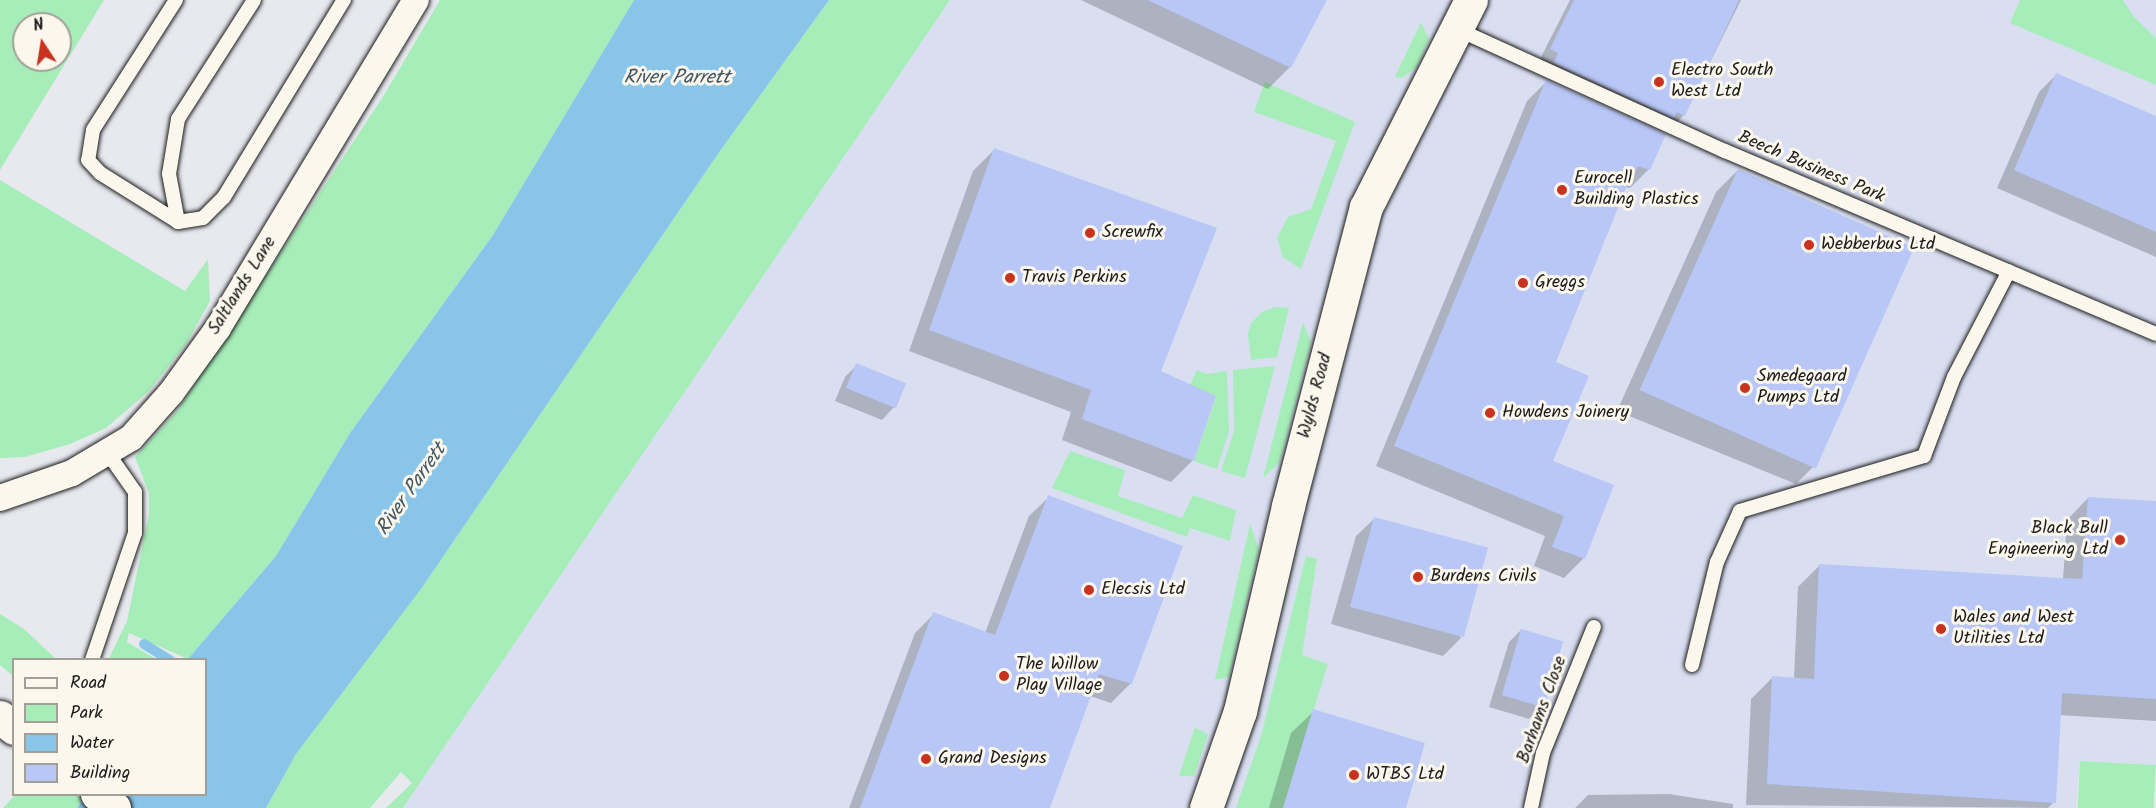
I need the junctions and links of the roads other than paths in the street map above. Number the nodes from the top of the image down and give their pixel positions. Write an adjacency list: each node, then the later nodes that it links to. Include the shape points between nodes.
1 (176, 0): 7 (lane, via 93,130 88,160 118,186)
2 (254, 0): 7 (lane, via 178,119 168,174)
3 (344, 0): 7 (lane, via 225,197 203,218)
4 (417, 0): 10 (street, Saltlands Lane, via 218,328 171,393 131,438)
5 (1471, 0): 6 (street, Wylds Road)
6 (1455, 29): 8 (lane, Beech Business Park, via 1725,151); 19 (street, Wylds Road, via 1366,207 1288,506 1240,711)
7 (178, 222)
8 (2009, 271): 9 (lane, Beech Business Park); 14 (lane, via 1954,377 1924,456 1740,511 1718,562)
9 (2156, 334)
10 (107, 452): 11 (street, Saltlands Lane, via 72,473); 13 (lane, via 135,492 135,533)
11 (0, 498)
12 (1594, 627): 20 (lane, Barhams Close, via 1543,753)
13 (93, 658)
14 (1692, 665)
15 (0, 717): 16 (street)
16 (12, 726)
17 (98, 796): 18 (street)
18 (114, 808)
19 (1206, 808)
20 (1531, 808)

